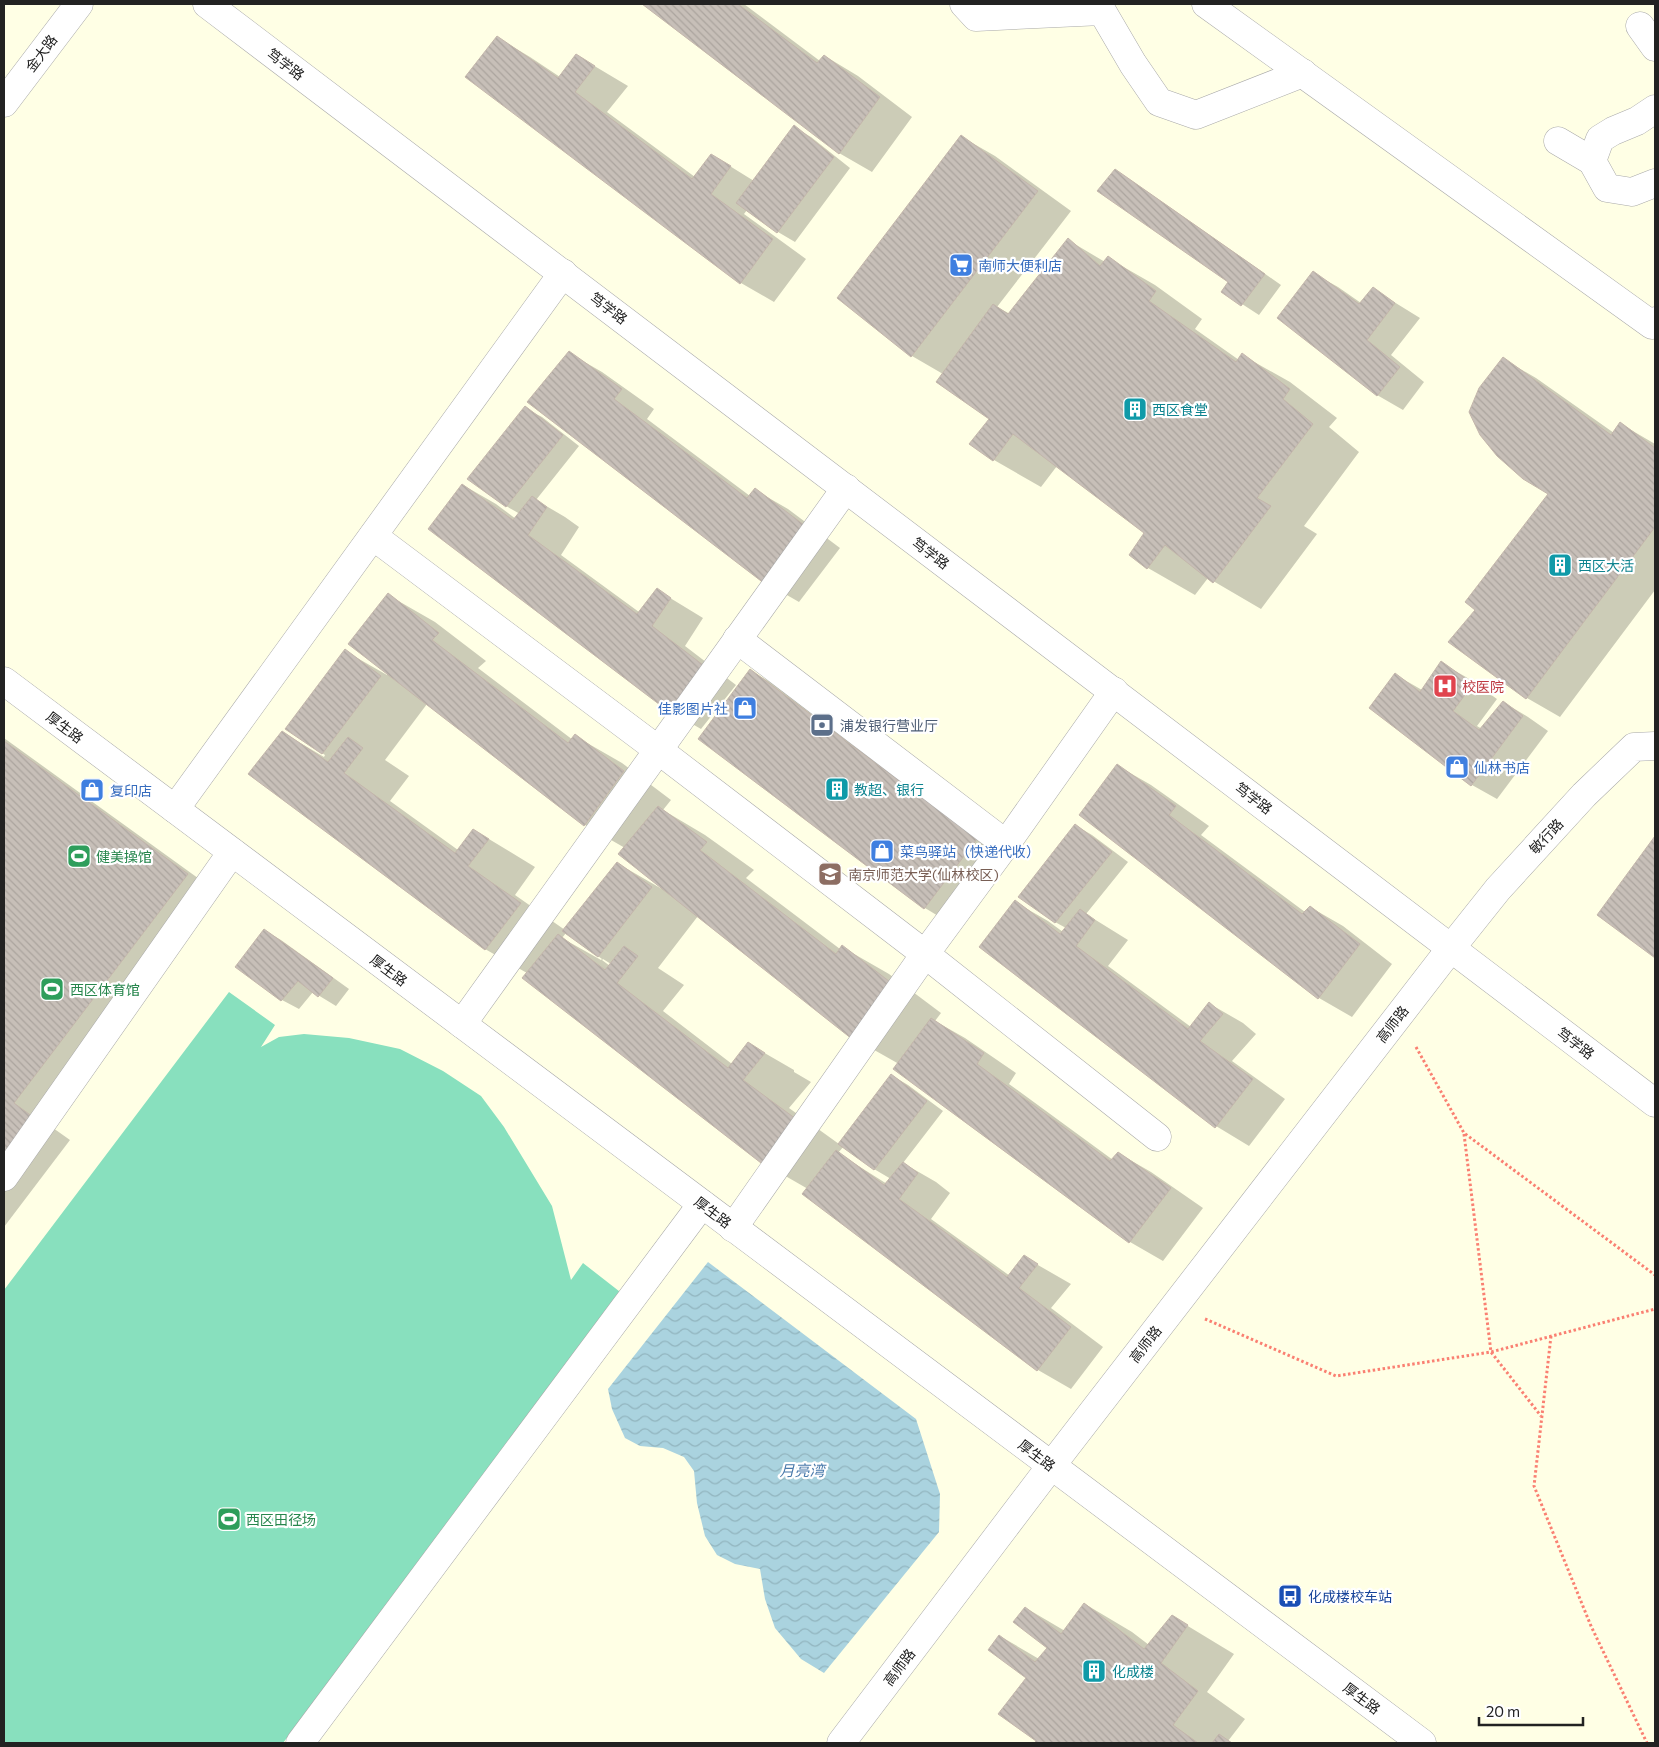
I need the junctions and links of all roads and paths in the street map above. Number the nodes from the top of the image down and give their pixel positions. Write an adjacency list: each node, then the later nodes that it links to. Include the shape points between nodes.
1 (79, 4): 6 (street, 金大路)
2 (207, 4): 11 (street, 笃学路)
3 (964, 4): 5 (street, via 976,17 1102,10 1159,102 1196,114)
4 (1206, 4): 5 (street)
5 (1303, 73): 12 (street, via 1652,325)
6 (4, 103)
7 (1655, 109): 9 (street, via 1600,139)
8 (1558, 141): 9 (street)
9 (1592, 161): 10 (street, via 1607,188 1632,192)
10 (1655, 183)
11 (563, 273): 13 (street, 笃学路); 14 (street)
12 (1655, 321)
13 (846, 488): 15 (street); 17 (street, 笃学路)
14 (373, 536): 19 (street); 20 (street)
15 (737, 639): 19 (street); 21 (street)
16 (4, 681): 20 (street, 厚生路)
17 (1114, 692): 21 (street); 23 (street, 笃学路)
18 (1655, 746): 23 (street, 敏行路, via 1634,747 1584,795 1498,889)
19 (657, 749): 24 (street); 26 (street)
20 (175, 809): 22 (street, 厚生路)
21 (1006, 844): 24 (street)
22 (232, 852): 26 (street, 厚生路); 30 (street)
23 (1451, 948): 25 (street, 高师路); 27 (street, 笃学路)
24 (925, 954): 29 (street); 32 (street)
25 (1398, 1016): 28 (path); 34 (street, 高师路)
26 (462, 1024): 31 (street, 厚生路)
27 (1655, 1103)
28 (1464, 1133): 33 (path); 37 (path)
29 (1157, 1137)
30 (4, 1177)
31 (702, 1204): 32 (street, 厚生路); 40 (street)
32 (733, 1228): 39 (street, 厚生路)
33 (1655, 1275)
34 (1174, 1306): 37 (path, via 1336,1376); 39 (street, 高师路)
35 (1655, 1308): 36 (path)
36 (1552, 1336): 37 (path); 38 (path)
37 (1491, 1352): 38 (path)
38 (1542, 1417): 43 (path, via 1534,1486 1591,1626)
39 (1051, 1466): 41 (street, 高师路); 42 (street, 厚生路)
40 (300, 1743)
41 (841, 1743)
42 (1422, 1743)
43 (1647, 1743)

